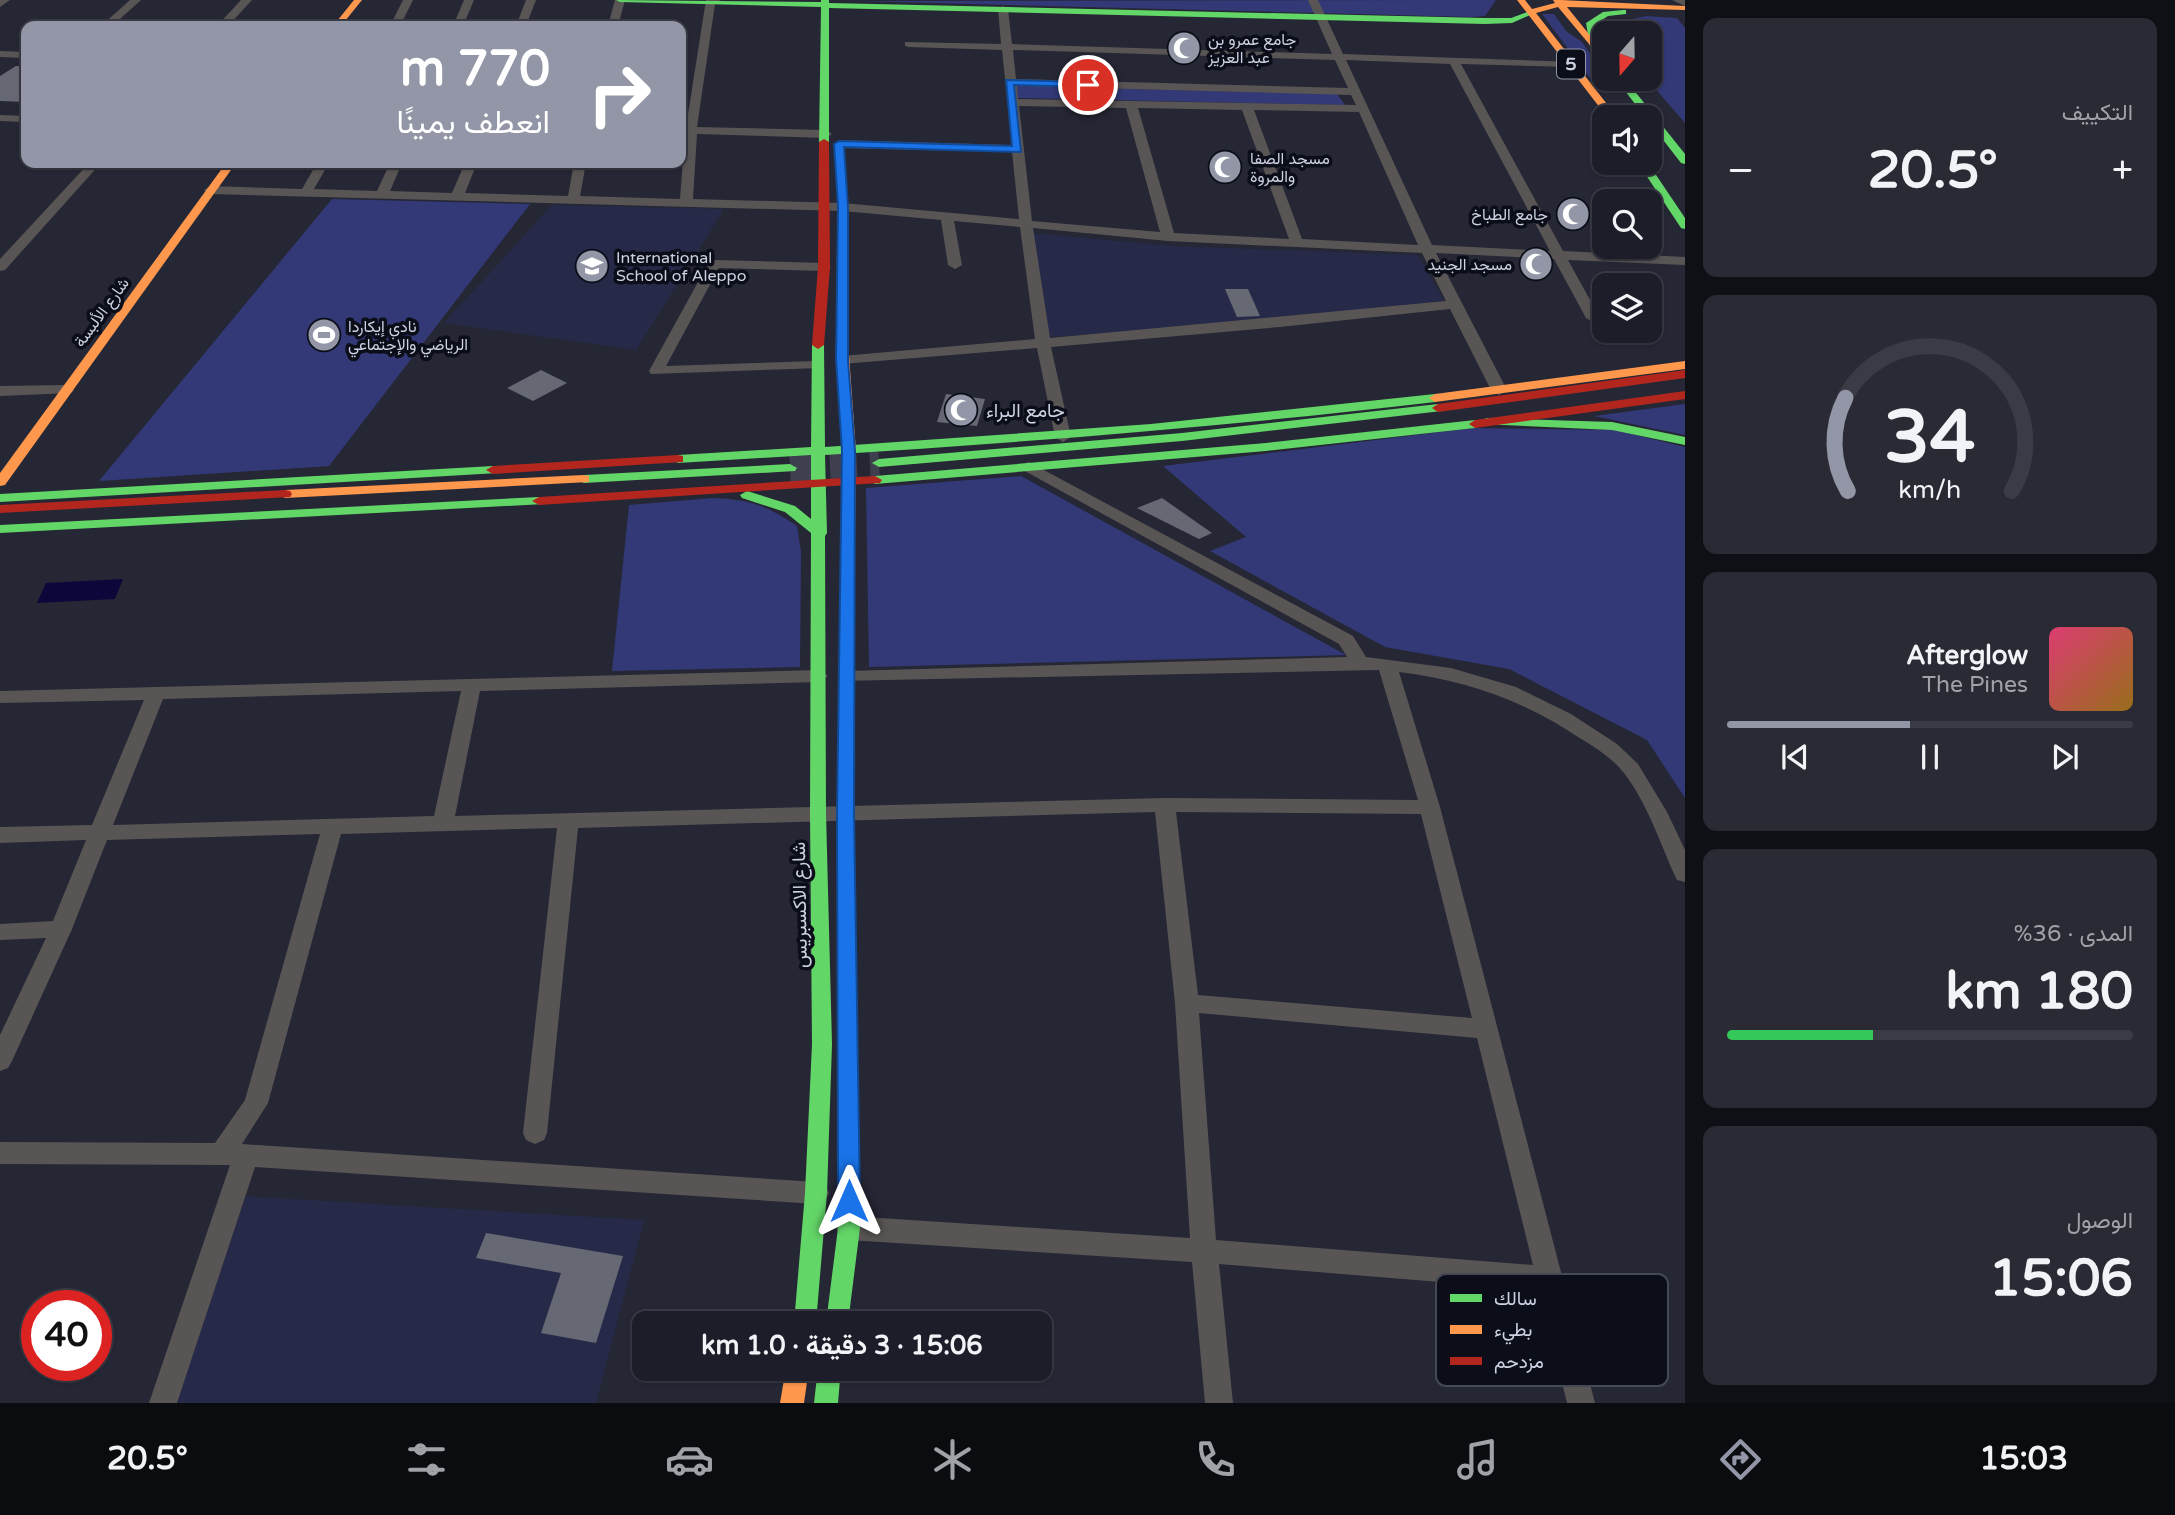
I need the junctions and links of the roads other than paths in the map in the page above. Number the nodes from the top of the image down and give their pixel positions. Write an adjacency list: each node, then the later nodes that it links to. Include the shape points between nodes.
1 (5, 0): 13 (street)
2 (136, 0): 19 (street)
3 (247, 0): 20 (street)
4 (358, 0): 21 (main road)
5 (408, 0): 22 (street)
6 (469, 0): 23 (street)
7 (531, 0): 24 (street)
8 (620, 0): 11 (main road); 25 (street)
9 (1313, 0): 18 (street)
10 (1591, 0): 17 (main road)
11 (713, 1): 12 (main road); 50 (street)
12 (833, 3): 16 (main road); 52 (main road)
13 (0, 4)
14 (1543, 5): 17 (main road); 26 (main road, via 1507,20); 30 (main road, 5); 32 (main road, 5)
15 (1679, 8): 17 (main road)
16 (1003, 9): 18 (main road); 33 (street)
17 (1623, 9): 28 (main road)
18 (1319, 17): 26 (main road); 36 (street)
19 (112, 21)
20 (227, 21)
21 (341, 21)
22 (398, 21)
23 (460, 21)
24 (523, 21)
25 (614, 21)
26 (1485, 21): 30 (main road, via 1515,25)
27 (1592, 21): 29 (main road)
28 (1592, 21)
29 (1592, 40)
30 (1553, 41): 38 (main road, 5)
31 (909, 44): 33 (street)
32 (1592, 44)
33 (1004, 47): 36 (street); 39 (street)
34 (0, 54): 35 (street)
35 (21, 55)
36 (1337, 57): 37 (street); 41 (street)
37 (1453, 60): 38 (street); 80 (street)
38 (1571, 64): 44 (main road, 5)
39 (1009, 82): 41 (street); 42 (street)
40 (1630, 91): 45 (main road)
41 (1354, 92): 47 (street)
42 (1011, 102): 43 (street); 53 (street)
43 (1131, 104): 46 (street); 77 (street)
44 (1603, 105)
45 (1641, 105)
46 (1247, 107): 47 (street); 78 (street)
47 (1362, 109): 79 (street)
48 (5, 118): 49 (street)
49 (0, 128)
50 (686, 130): 52 (street)
51 (1662, 134): 54 (main road)
52 (833, 139): 53 (street); 62 (main road); 72 (main road, شارع الاكسبريس)
53 (1017, 149): 75 (street)
54 (1682, 167)
55 (89, 168): 83 (street)
56 (227, 168): 65 (main road, شارع الألبسة)
57 (320, 168): 66 (street)
58 (394, 168): 67 (street)
59 (469, 168): 68 (street)
60 (579, 168): 69 (street)
61 (685, 168): 70 (street)
62 (841, 169)
63 (1662, 174): 71 (main road)
64 (1651, 175): 76 (main road)
65 (211, 190): 66 (street); 94 (main road, شارع الألبسة)
66 (306, 192): 67 (street)
67 (382, 194): 68 (street)
68 (457, 197): 69 (street)
69 (573, 201): 70 (street)
70 (685, 203): 72 (street)
71 (1685, 204)
72 (825, 207): 73 (street); 84 (main road, شارع الاكسبريس)
73 (843, 213): 74 (street); 88 (main road)
74 (947, 217): 75 (street); 82 (street)
75 (1026, 224): 77 (street); 87 (street)
76 (1685, 226)
77 (1168, 237): 78 (street)
78 (1297, 243): 79 (street)
79 (1427, 248): 80 (street); 85 (street)
80 (1559, 255): 81 (street); 86 (street)
81 (1685, 261)
82 (955, 265)
83 (0, 267)
84 (824, 267): 89 (main road, شارع الاكسبريس); 89 (street, via 715,264 656,371)
85 (1454, 304): 87 (street); 95 (street)
86 (1592, 314)
87 (1043, 343): 88 (street); 100 (street)
88 (842, 360): 102 (main road)
89 (816, 365): 103 (main road, شارع الاكسبريس)
90 (1685, 365): 95 (main road)
91 (1685, 374): 93 (main road)
92 (1685, 385): 93 (main road)
93 (1630, 387): 99 (main road)
94 (66, 390): 96 (street); 106 (main road, شارع الألبسة)
95 (1499, 390): 99 (main road)
96 (0, 391)
97 (1685, 395): 98 (main road)
98 (1486, 422): 99 (main road); 101 (main road, via 1600,425)
99 (1289, 431): 100 (main road); 104 (main road); 105 (main road)
100 (1063, 437): 102 (main road)
101 (1685, 441)
102 (849, 451): 103 (main road); 107 (main road)
103 (819, 453): 108 (main road, شارع الاكسبريس); 110 (main road)
104 (1029, 467): 107 (main road); 115 (street, via 1346,640)
105 (882, 468)
106 (0, 482)
107 (848, 482): 108 (main road); 118 (main road)
108 (819, 485): 109 (main road); 114 (main road, شارع الاكسبريس)
109 (694, 491): 113 (main road); 114 (main road, via 769,500)
110 (0, 498)
111 (0, 509): 112 (main road, via 788,473)
112 (0, 521)
113 (0, 529)
114 (820, 533): 117 (main road, شارع الاكسبريس)
115 (1360, 663): 116 (street); 118 (street)
116 (1387, 664): 123 (street); 131 (street, via 1440,670 1507,689 1567,719 1621,757 1651,803)
117 (819, 676): 119 (street); 125 (main road, شارع الاكسبريس)
118 (847, 677): 124 (main road)
119 (472, 685): 120 (street); 127 (street)
120 (156, 693): 121 (street); 129 (street)
121 (0, 696)
122 (1165, 805): 123 (street); 124 (street); 134 (street)
123 (1430, 807): 135 (street)
124 (845, 812): 125 (street); 141 (main road)
125 (818, 813): 126 (street); 140 (main road, شارع الاكسبريس, via 822,1044)
126 (568, 820): 127 (street); 137 (street)
127 (443, 823): 128 (street)
128 (334, 826): 129 (street); 139 (street, via 256,1103)
129 (100, 832): 130 (street); 132 (street)
130 (0, 835)
131 (1685, 874)
132 (61, 929): 133 (street); 136 (street)
133 (0, 932)
134 (1187, 1003): 135 (street); 142 (street)
135 (1485, 1029): 144 (street)
136 (0, 1061)
137 (535, 1133)
138 (0, 1153): 139 (street)
139 (234, 1155): 140 (street); 150 (street)
140 (816, 1193): 145 (main road, شارع الاكسبريس)
141 (849, 1228): 142 (street); 146 (main road)
142 (1204, 1251): 143 (street); 153 (street)
143 (1486, 1274)
144 (1546, 1274)
145 (806, 1311)
146 (839, 1311)
147 (796, 1381): 151 (main road)
148 (828, 1381): 152 (main road)
149 (1576, 1386): 154 (street)
150 (163, 1403)
151 (792, 1403)
152 (825, 1403)
153 (1219, 1403)
154 (1581, 1403)

